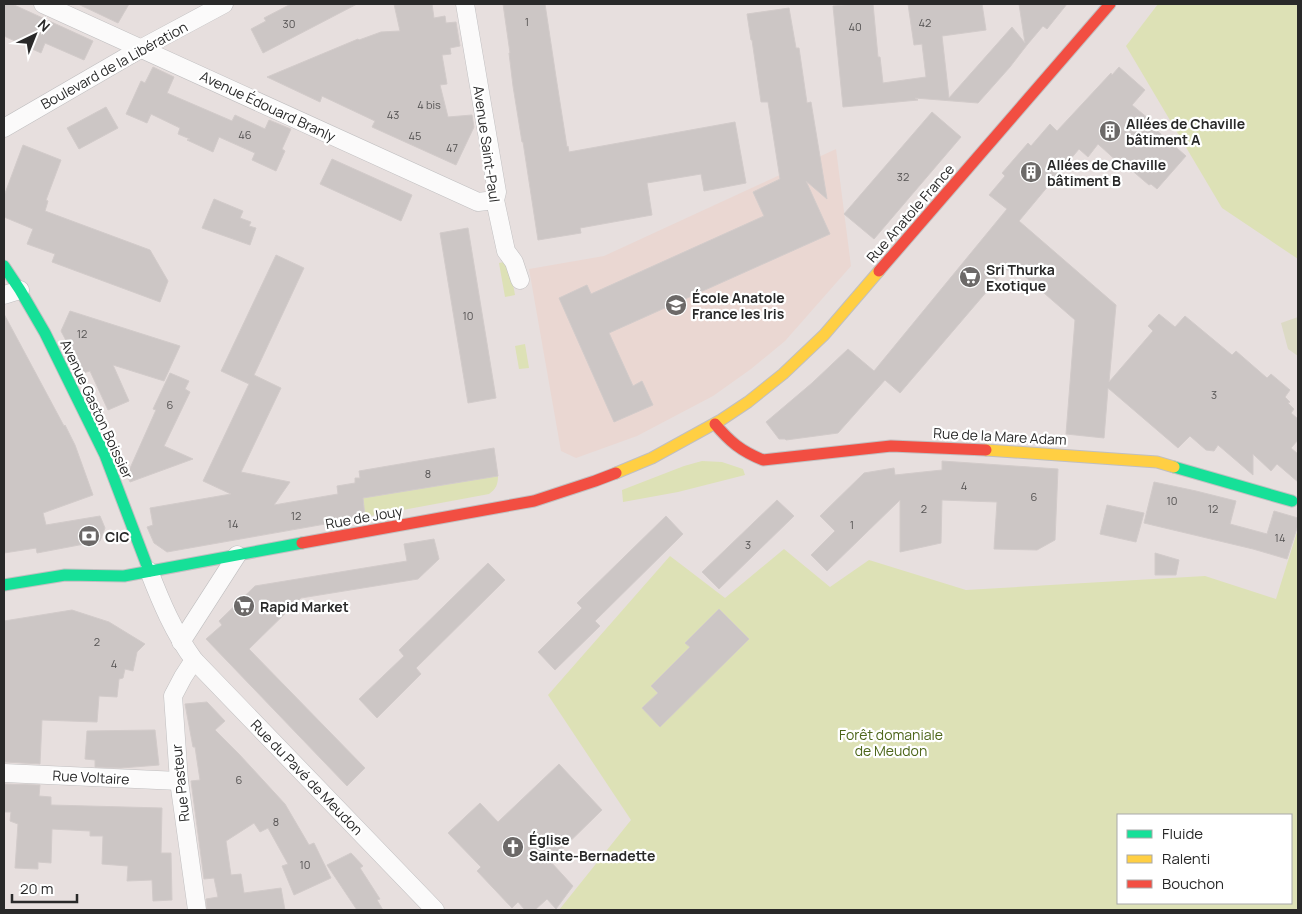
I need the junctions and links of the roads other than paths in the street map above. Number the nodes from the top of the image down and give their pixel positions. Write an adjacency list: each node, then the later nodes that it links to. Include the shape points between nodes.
1 (42, 4): 5 (street, Avenue Édouard Branly)
2 (224, 4): 5 (street, Boulevard de la Libération)
3 (465, 4): 7 (street, Avenue Saint-Paul, via 497,192)
4 (1110, 4): 11 (main road, Rue Anatole France, via 824,335 783,374)
5 (142, 48): 6 (street, Boulevard de la Libération); 7 (street, Avenue Édouard Branly, via 478,202)
6 (4, 128)
7 (495, 200): 9 (street, Avenue Saint-Paul, via 506,251)
8 (4, 266): 10 (main road, Avenue Gaston Boissier)
9 (520, 280)
10 (12, 293): 14 (main road, Avenue Gaston Boissier, via 45,333 105,455)
11 (715, 424): 12 (main road, Rue de la Mare Adam, via 737,448 763,460 892,446 1148,461); 13 (main road, Rue de Jouy, via 652,458 534,501)
12 (1292, 501)
13 (237, 555): 14 (main road, Rue de Jouy); 16 (street)
14 (149, 571): 15 (main road, Rue de Jouy, via 124,576 65,575); 16 (street, Rue du Pavé de Meudon)
15 (4, 585)
16 (181, 642): 17 (street, Rue du Pavé de Meudon)
17 (194, 660): 19 (street, Rue Pasteur, via 173,696); 21 (street, Rue du Pavé de Meudon)
18 (4, 773): 19 (street, Rue Voltaire)
19 (179, 781): 20 (street, Rue Pasteur)
20 (197, 910)
21 (435, 910)

